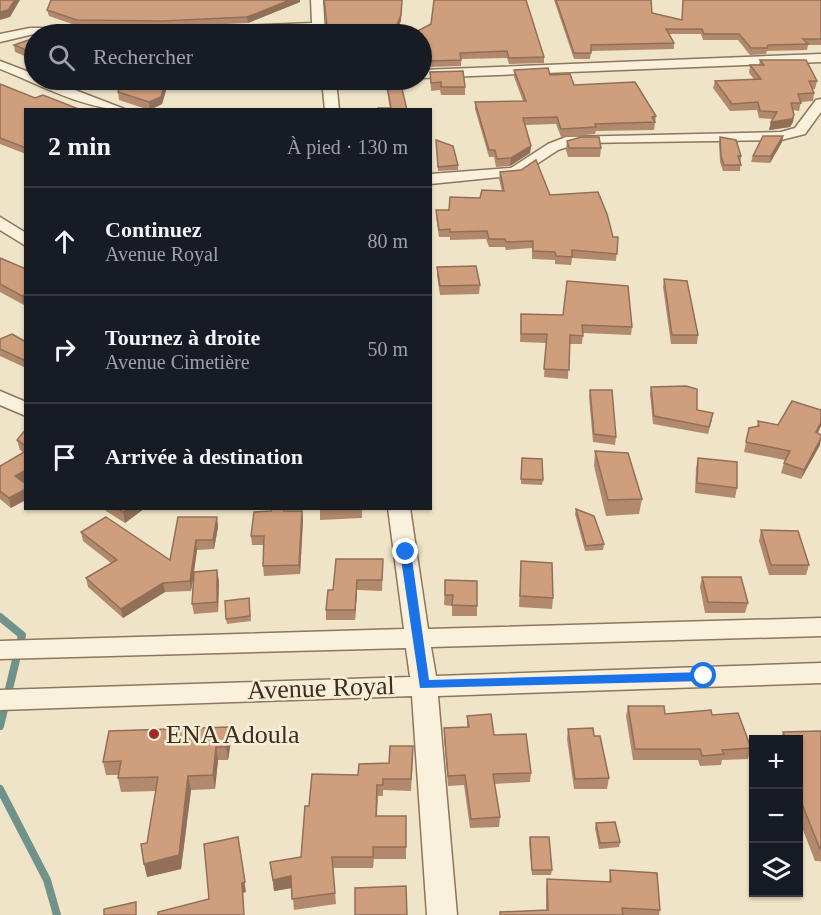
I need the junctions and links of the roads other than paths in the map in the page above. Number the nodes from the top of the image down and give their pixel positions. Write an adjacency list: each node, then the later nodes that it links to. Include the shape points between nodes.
1 (317, 0): 2 (street)
2 (318, 24)
3 (24, 33): 4 (street)
4 (0, 38)
5 (821, 58): 8 (street)
6 (0, 64): 7 (street)
7 (24, 74)
8 (432, 74)
9 (66, 90): 12 (street)
10 (329, 90): 13 (street)
11 (821, 103): 14 (street, via 807,123 793,134 580,139 553,147 514,172)
12 (115, 108)
13 (330, 108)
14 (432, 178)
15 (0, 222): 16 (street)
16 (24, 240)
17 (0, 397): 18 (street)
18 (24, 409)
19 (399, 510): 21 (street)
20 (821, 627): 21 (street, Avenue Royal)
21 (419, 638): 22 (street, Avenue Royal); 24 (street)
22 (0, 650)
23 (821, 673): 24 (street, Avenue Royal)
24 (424, 684): 25 (street, Avenue Royal); 26 (street)
25 (13, 699)
26 (442, 915)

